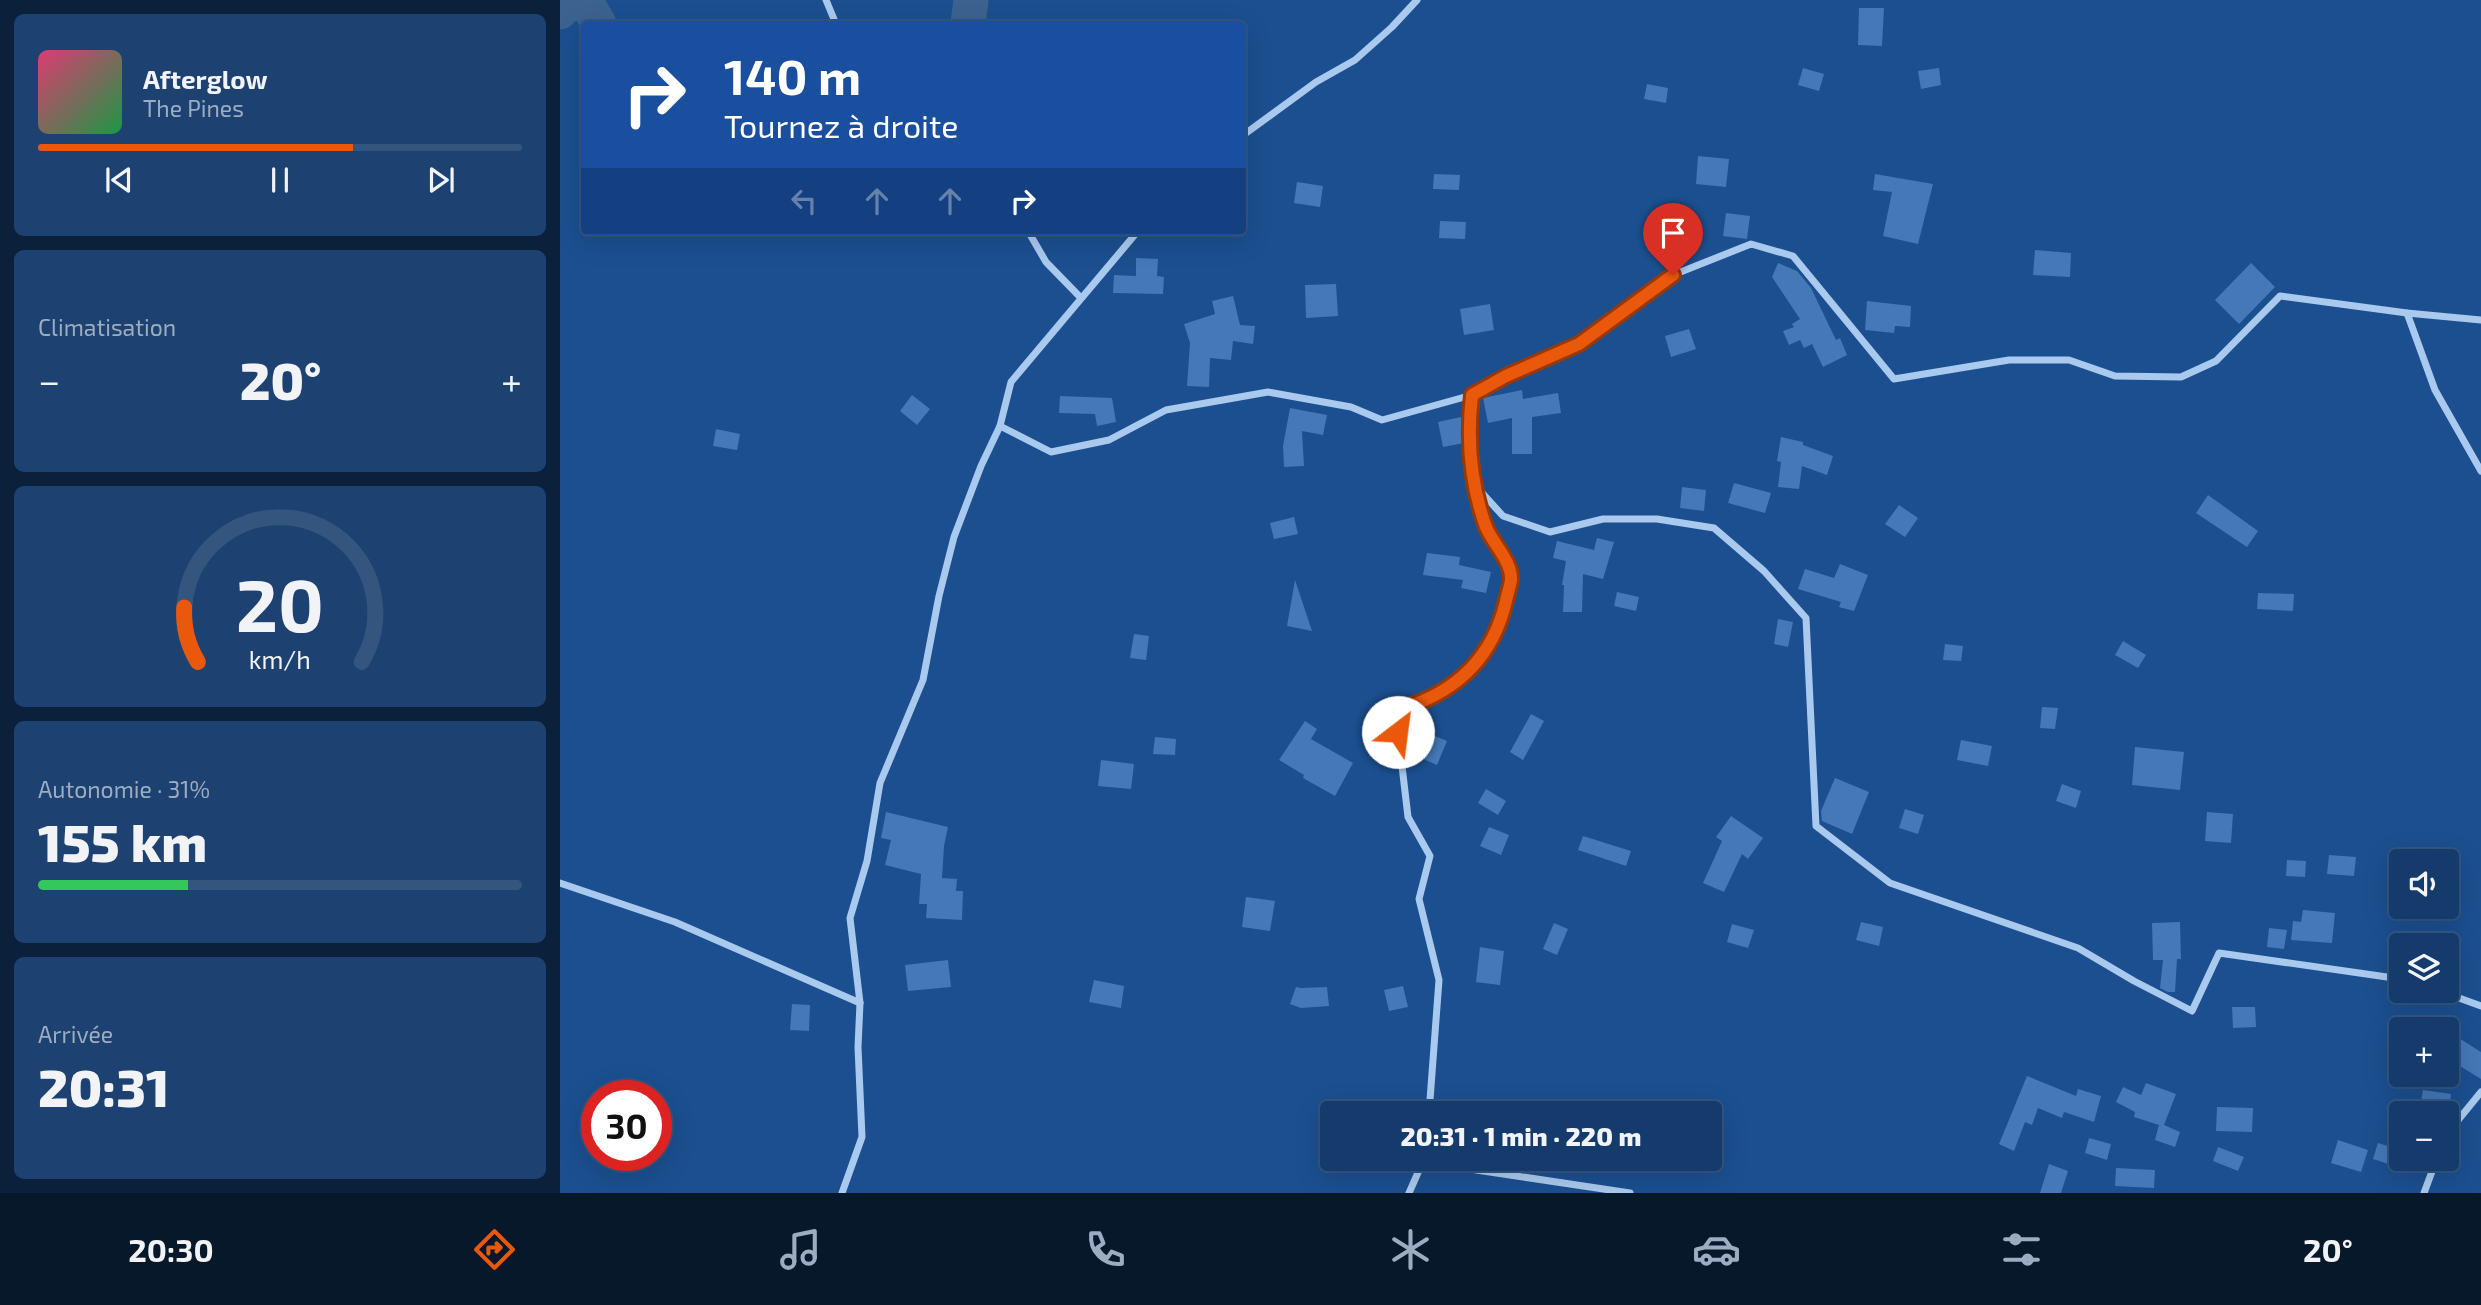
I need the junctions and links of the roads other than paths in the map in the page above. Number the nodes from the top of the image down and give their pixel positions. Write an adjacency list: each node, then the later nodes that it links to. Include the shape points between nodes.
1 (826, 0): 3 (street)
2 (1416, 0): 4 (street, via 1354,60 1315,82)
3 (835, 21)
4 (1246, 133)
5 (1030, 235): 7 (street, via 1046,262)
6 (1135, 235): 7 (street)
7 (1081, 298): 11 (street, via 1010,382)
8 (2407, 313): 9 (street); 10 (street, via 2280,296 2216,361 2181,377 2115,376 2069,360 2009,360 1894,379 1793,256 1751,244 1673,275 1579,344); 12 (street, via 2435,390)
9 (2481, 320)
10 (1472, 395): 11 (street, via 1382,420 1351,407 1268,392 1166,410 1109,440 1051,452); 13 (street)
11 (1000, 426): 17 (street, via 954,537 923,680 880,783 867,860 850,918)
12 (2481, 471)
13 (1474, 484): 15 (street, via 1503,516 1550,532 1603,519 1657,519 1714,528 1763,570 1806,618 1816,826 1890,883 2078,948 2192,1011 2219,953); 20 (street, via 1487,530 1511,579 1502,617 1485,653 1459,681 1425,702 1404,708 1398,732 1408,817 1430,856 1419,899 1439,980)
14 (560, 883): 17 (street, via 675,922)
15 (2389, 977)
16 (2459, 998): 18 (street)
17 (860, 1003): 25 (street, via 862,1137)
18 (2481, 1006)
19 (2481, 1092): 21 (street)
20 (1430, 1101)
21 (2459, 1119)
22 (1419, 1171): 26 (street)
23 (1493, 1171): 27 (street)
24 (2432, 1171): 28 (street)
25 (842, 1193)
26 (1409, 1193)
27 (1630, 1193)
28 (2424, 1193)

